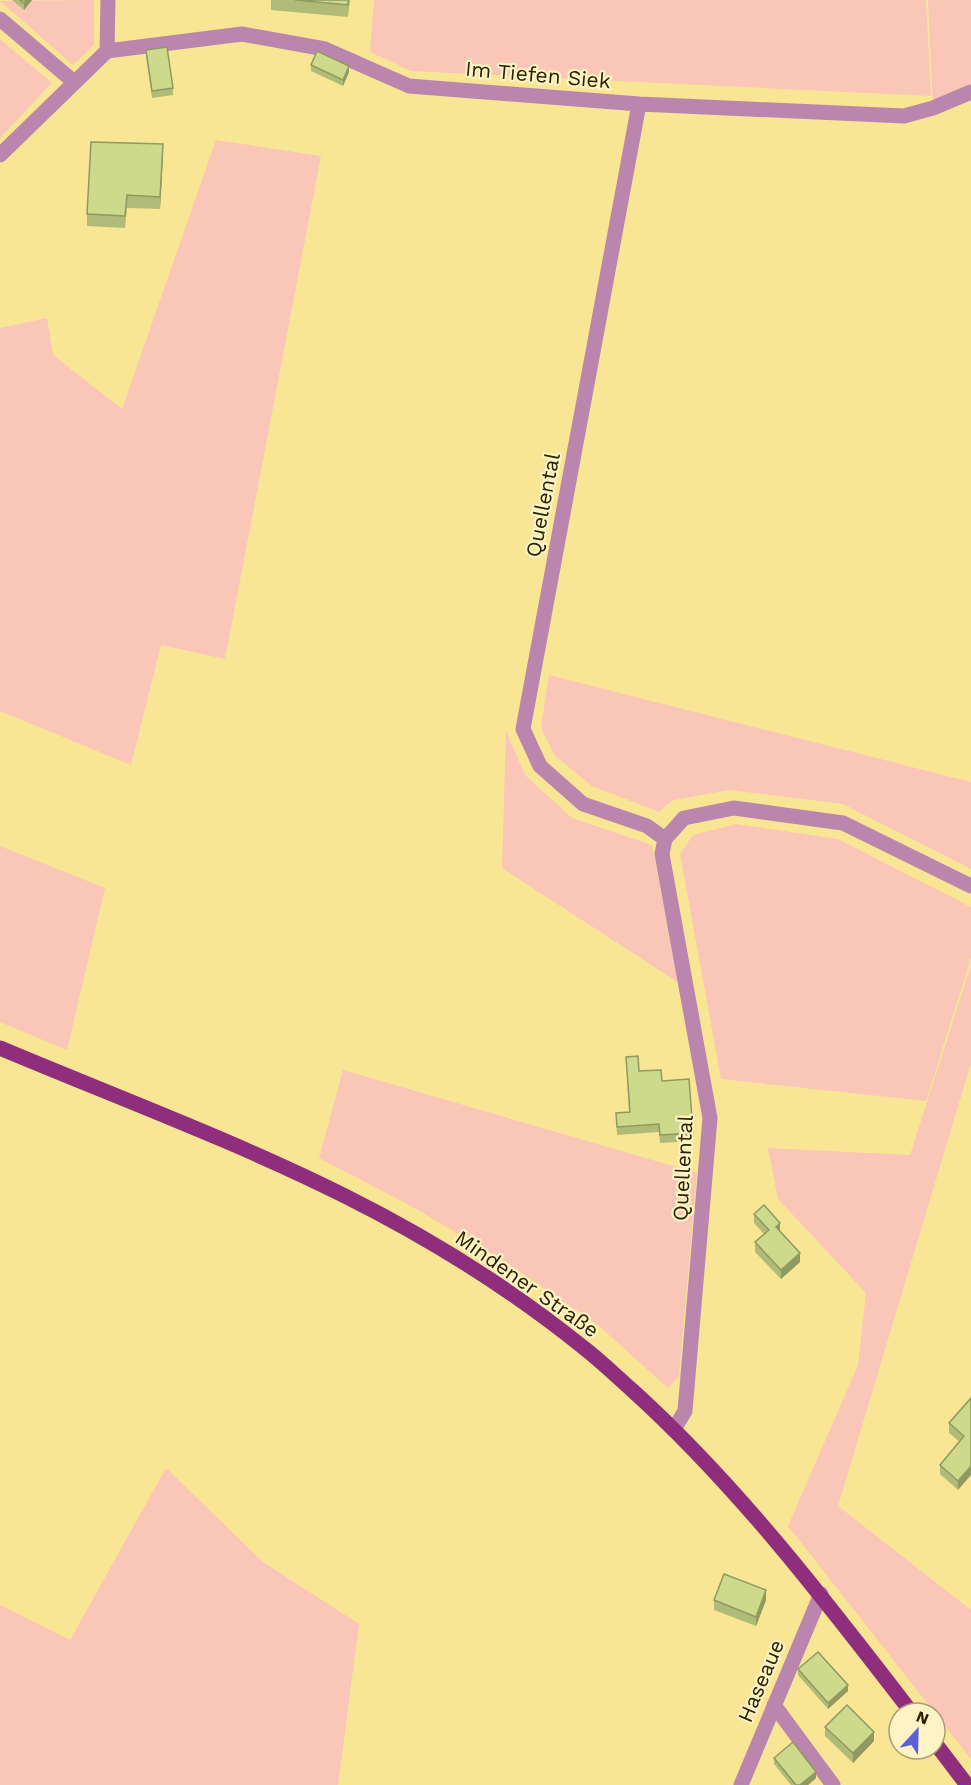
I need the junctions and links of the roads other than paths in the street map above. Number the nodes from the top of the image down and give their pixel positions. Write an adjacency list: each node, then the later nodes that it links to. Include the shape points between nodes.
1 (108, 0): 3 (street)
2 (0, 19): 4 (street)
3 (107, 51): 4 (street); 6 (street, Im Tiefen Siek, via 242,34 326,49 409,86)
4 (74, 82): 7 (street)
5 (971, 92): 6 (street, Im Tiefen Siek, via 904,116)
6 (639, 104): 8 (street, Quellental, via 523,729 540,766 583,804 647,826)
7 (0, 154)
8 (665, 839): 9 (street, via 684,818 734,808 843,823); 11 (street, Quellental, via 662,854 710,1118 685,1411)
9 (971, 886)
10 (0, 1048): 11 (main road, Mindener Straße, via 253,1154 346,1197 434,1245 518,1298 586,1349)
11 (674, 1429): 12 (main road, Mindener Straße)
12 (821, 1594): 13 (main road, Mindener Straße); 14 (street, Haseaue)
13 (903, 1701)
14 (774, 1705): 16 (street, Haseaue); 17 (street)
15 (947, 1759): 18 (main road)
16 (741, 1785)
17 (833, 1785)
18 (967, 1785)

